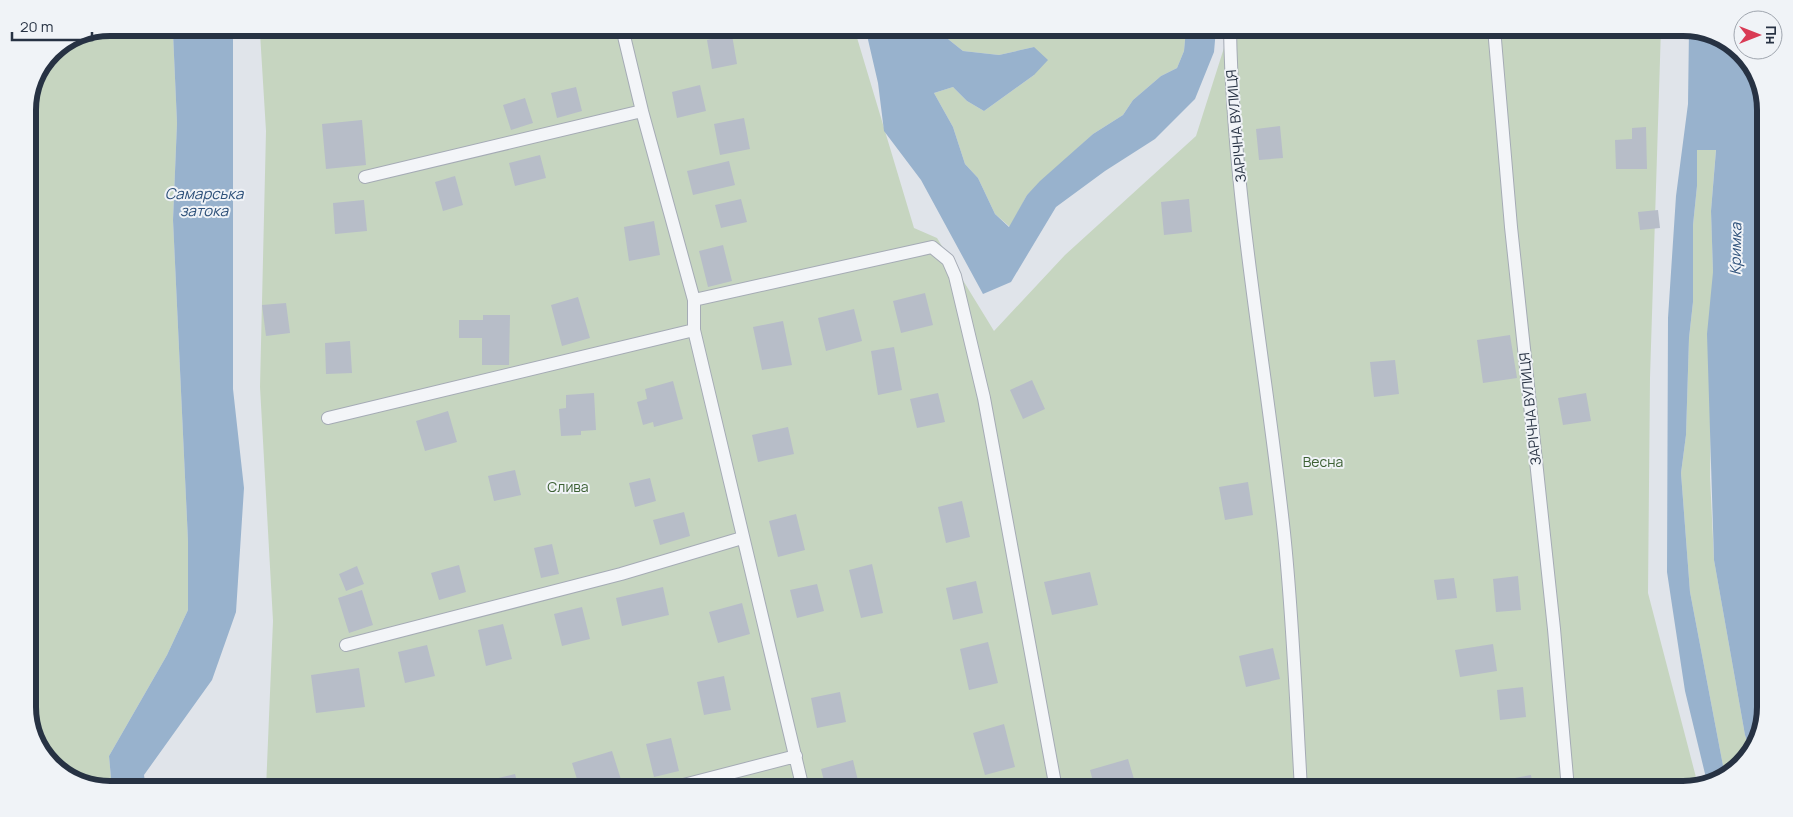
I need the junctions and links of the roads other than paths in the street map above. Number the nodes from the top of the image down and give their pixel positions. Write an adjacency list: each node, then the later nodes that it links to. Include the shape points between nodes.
1 (624, 36): 4 (lane)
2 (1230, 36): 15 (lane, ЗАРІЧНА ВУЛИЦЯ, via 1231,82 1242,197 1284,534)
3 (1495, 36): 16 (lane, ЗАРІЧНА ВУЛИЦЯ)
4 (642, 111): 5 (lane); 6 (lane)
5 (365, 177)
6 (694, 300): 7 (lane); 14 (lane, via 932,247 948,260 956,276 984,398)
7 (694, 330): 8 (lane); 9 (lane)
8 (328, 418)
9 (742, 538): 10 (lane, via 620,574); 11 (lane)
10 (346, 644)
11 (796, 756): 12 (lane); 13 (lane)
12 (702, 781)
13 (801, 781)
14 (1054, 781)
15 (1300, 781)
16 (1567, 781)

